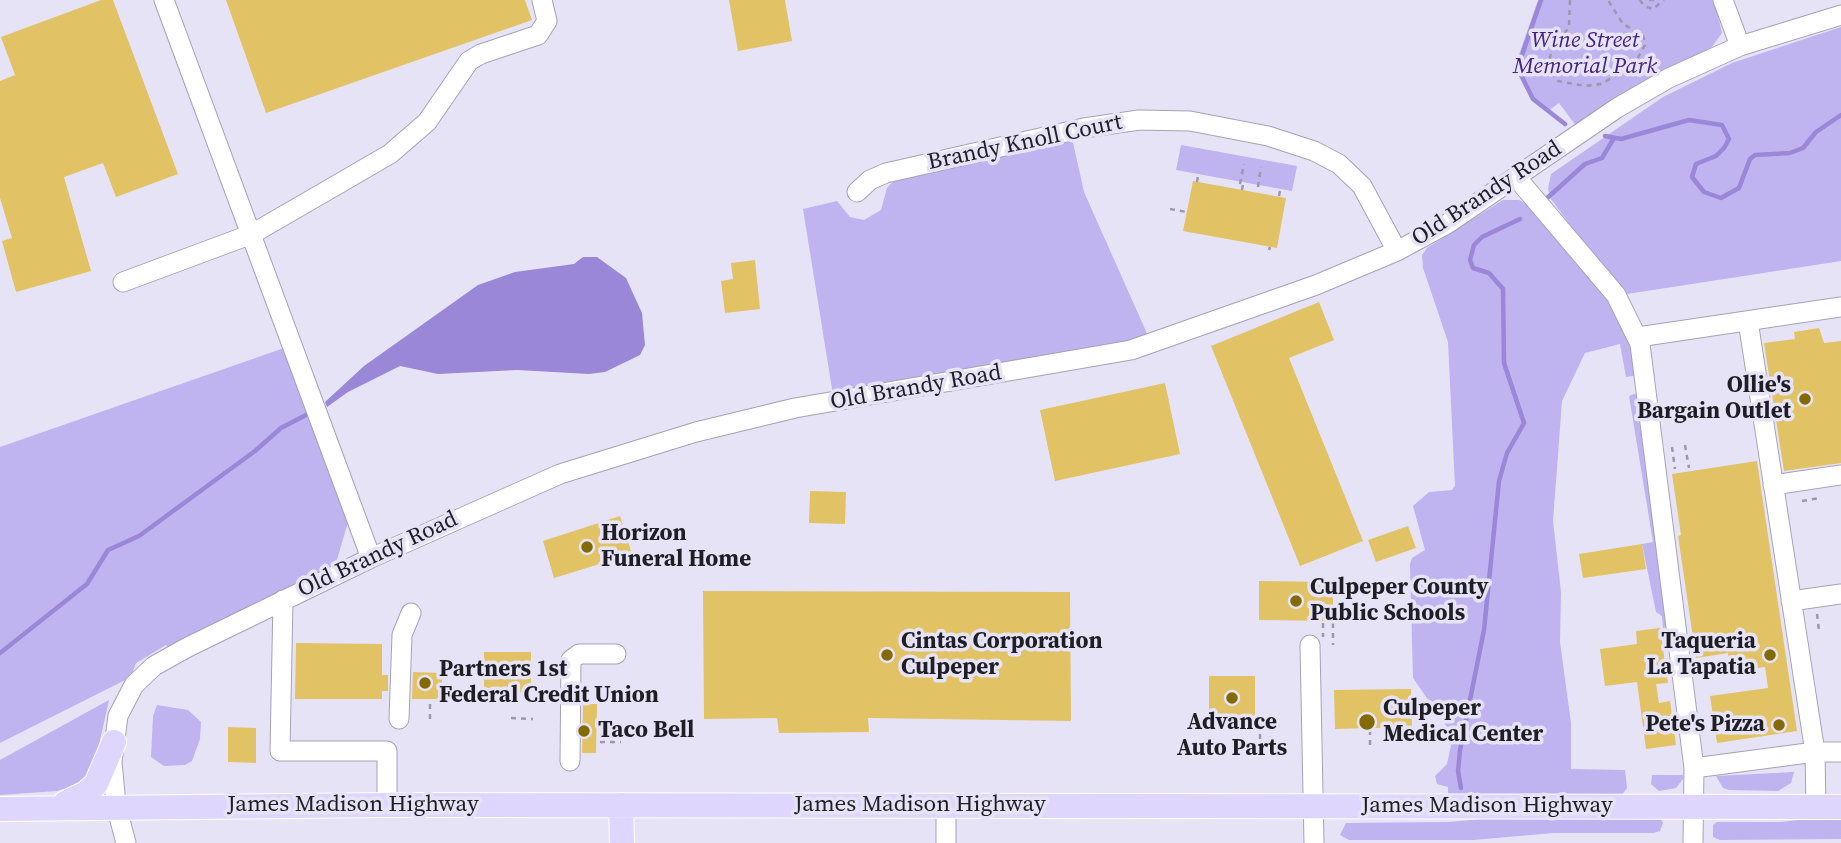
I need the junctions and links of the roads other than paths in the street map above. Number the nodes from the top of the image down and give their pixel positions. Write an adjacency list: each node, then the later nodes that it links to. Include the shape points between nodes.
1 (164, 0): 8 (street)
2 (542, 0): 8 (street, via 547,21 538,35 469,61 410,139)
3 (1723, 0): 5 (street)
4 (1841, 15): 5 (street, Old Brandy Road)
5 (1740, 47): 6 (street, Old Brandy Road, via 1642,92)
6 (1516, 177): 9 (street, Old Brandy Road); 13 (street, via 1616,295)
7 (857, 192): 9 (street, Brandy Knoll Court, via 886,173 1084,128 1139,120 1190,121 1268,136 1339,164 1362,186)
8 (252, 234): 10 (street); 16 (street)
9 (1397, 251): 16 (street, Old Brandy Road, via 1151,345 795,408 615,456 512,493)
10 (123, 282)
11 (1841, 307): 12 (street)
12 (1748, 321): 13 (street); 15 (street)
13 (1638, 337): 28 (street)
14 (1841, 475): 15 (street)
15 (1773, 485): 19 (street)
16 (371, 558): 18 (street, Old Brandy Road)
17 (1841, 594): 19 (street)
18 (283, 600): 24 (street, Old Brandy Road, via 146,671 125,700); 30 (street, via 280,751 387,751)
19 (1791, 601): 25 (street)
20 (411, 613): 23 (street, via 402,635)
21 (1310, 645): 34 (street)
22 (616, 654): 27 (street, via 579,654 570,662)
23 (399, 719)
24 (114, 742): 29 (street, Old Brandy Road); 32 (main road, via 92,789 67,802)
25 (1815, 752): 26 (street); 28 (street); 36 (street)
26 (1841, 752)
27 (570, 761)
28 (1694, 768): 35 (street)
29 (116, 805): 30 (main road, James Madison Highway); 32 (main road, James Madison Highway); 39 (street, Old Brandy Road)
30 (387, 805): 31 (main road, James Madison Highway)
31 (621, 805): 33 (main road, James Madison Highway); 40 (main road)
32 (40, 806): 38 (main road, James Madison Highway)
33 (946, 806): 34 (main road, James Madison Highway); 41 (street)
34 (1312, 806): 35 (main road, James Madison Highway); 42 (street)
35 (1694, 807): 36 (main road, James Madison Highway); 43 (street)
36 (1816, 807): 37 (main road, James Madison Highway)
37 (1841, 807)
38 (0, 808)
39 (126, 843)
40 (622, 843)
41 (946, 843)
42 (1314, 843)
43 (1693, 843)

